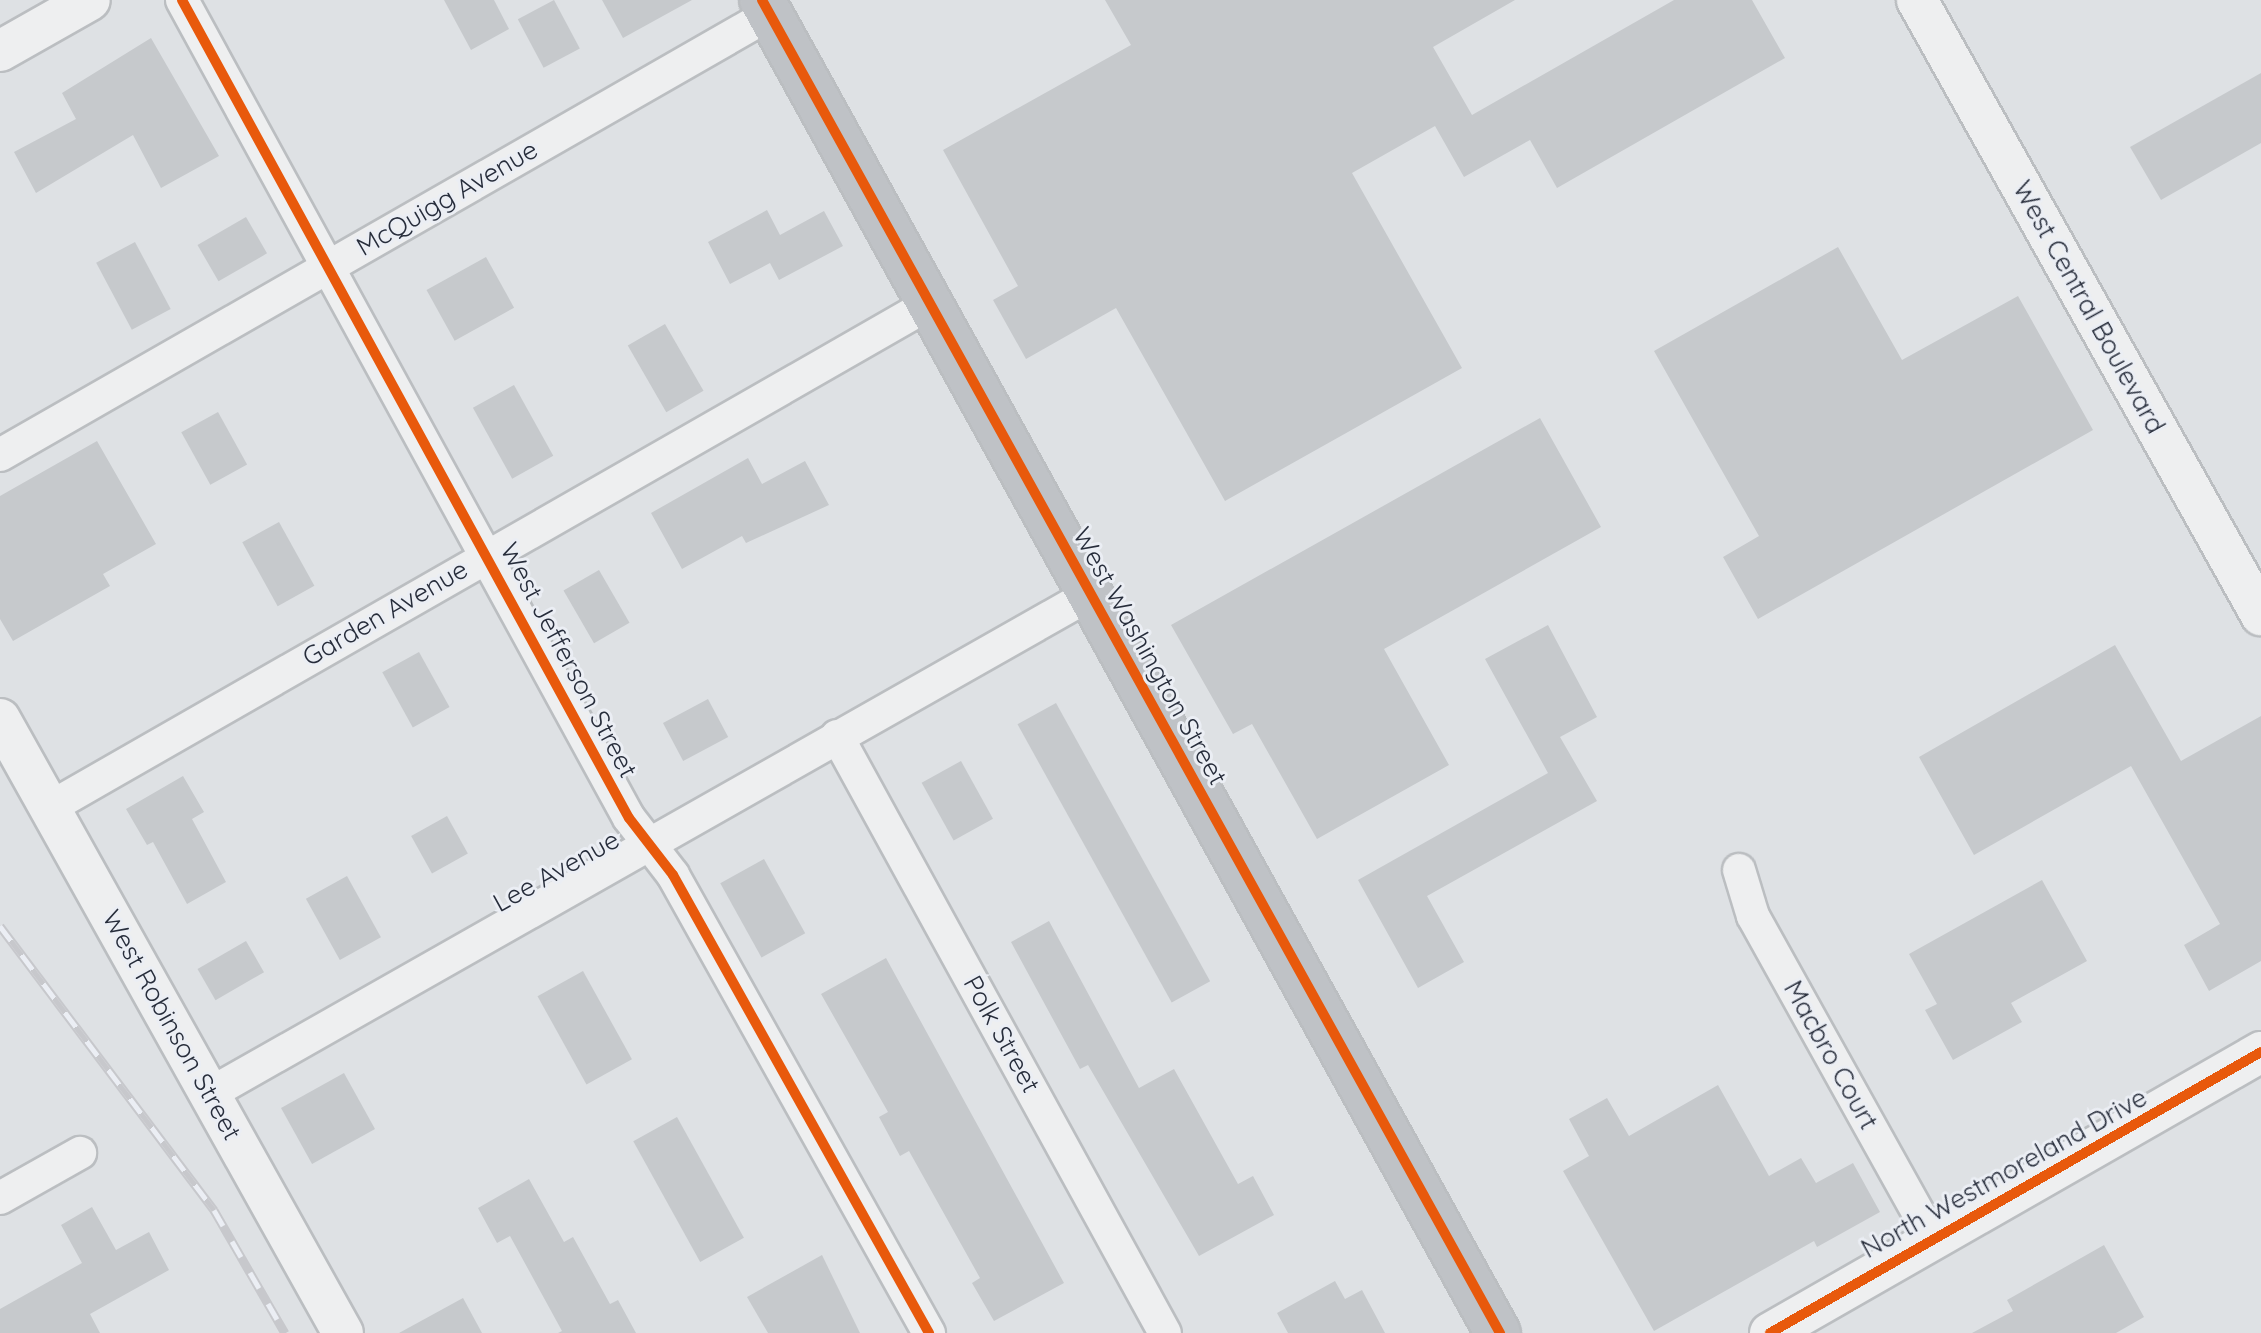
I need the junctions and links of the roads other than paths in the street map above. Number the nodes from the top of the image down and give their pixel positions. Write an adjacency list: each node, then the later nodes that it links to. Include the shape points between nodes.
1 (90, 0): 5 (street)
2 (182, 0): 6 (street, West Jefferson Street)
3 (1917, 0): 11 (street, West Central Boulevard)
4 (766, 7): 6 (street, McQuigg Avenue); 7 (main road, West Washington Street)
5 (0, 51)
6 (329, 265): 8 (street, McQuigg Avenue); 9 (street, West Jefferson Street)
7 (931, 303): 9 (street, Garden Avenue); 10 (main road, West Washington Street)
8 (0, 455)
9 (487, 554): 14 (street, Garden Avenue); 15 (street, West Jefferson Street, via 629,818)
10 (1091, 594): 13 (street, Lee Avenue); 25 (main road, West Washington Street)
11 (2261, 615)
12 (0, 719): 14 (street, West Robinson Street)
13 (837, 736): 15 (street, Lee Avenue); 24 (street, Polk Street)
14 (49, 808): 18 (street, West Robinson Street)
15 (650, 843): 18 (street, Lee Avenue); 23 (street, West Jefferson Street, via 673,875)
16 (1739, 870): 21 (street, Macbro Court, via 1753,916)
17 (2261, 1052): 21 (street, North Westmoreland Drive)
18 (211, 1093): 22 (street, West Robinson Street)
19 (80, 1153): 20 (street)
20 (0, 1198)
21 (1932, 1237): 26 (street, North Westmoreland Drive)
22 (343, 1333)
23 (929, 1333)
24 (1165, 1333)
25 (1498, 1333)
26 (1770, 1333)

